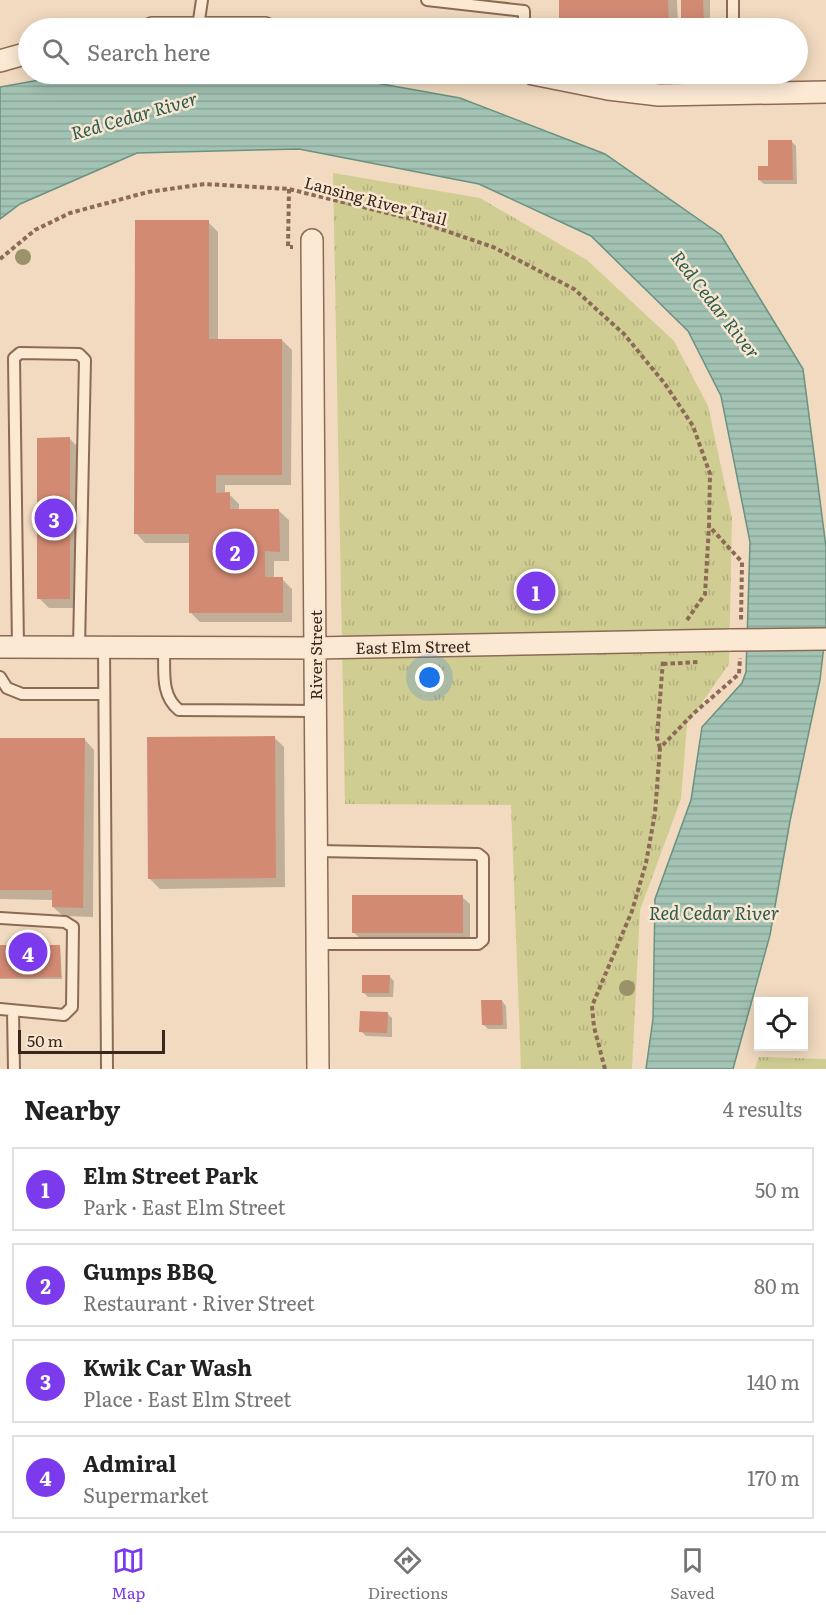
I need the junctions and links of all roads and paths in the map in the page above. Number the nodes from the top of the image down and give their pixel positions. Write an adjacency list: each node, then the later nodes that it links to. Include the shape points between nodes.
1 (202, 0): 6 (lane)
2 (427, 0): 3 (lane)
3 (440, 0): 5 (lane)
4 (733, 0): 7 (lane)
5 (525, 5)
6 (199, 18)
7 (733, 18)
8 (18, 56): 9 (street)
9 (0, 61)
10 (583, 84): 13 (street, via 659,95)
11 (733, 84): 13 (lane)
12 (826, 92): 13 (street)
13 (732, 95)
14 (289, 189): 15 (path, via 288,247); 16 (path, Lansing River Trail, via 205,184 148,192 70,213 35,230); 17 (path, Lansing River Trail, via 408,218 482,243 574,289 624,334 693,426 710,474)
15 (312, 243): 25 (street, River Street)
16 (0, 259)
17 (710, 526): 18 (path); 19 (path, Lansing River Trail, via 705,594)
18 (728, 544)
19 (684, 626)
20 (826, 639): 25 (street, East Elm Street, bridge)
21 (9, 647): 22 (street, East Elm Street); 22 (lane, via 14,358 20,353 79,354 85,360)
22 (78, 647): 23 (street, East Elm Street)
23 (104, 647): 24 (street, East Elm Street); 28 (lane)
24 (164, 648): 25 (street, East Elm Street); 29 (lane, via 165,694 179,710)
25 (315, 648): 29 (street, River Street)
26 (664, 656): 31 (path, via 657,738)
27 (0, 677): 28 (lane, via 8,688 22,694)
28 (104, 694): 38 (lane)
29 (316, 711): 32 (street, River Street)
30 (694, 713): 31 (path)
31 (660, 748): 40 (path, via 646,863 632,911 592,1006)
32 (316, 851): 34 (street, River Street); 34 (lane, via 478,854 483,858 483,940 478,944)
33 (0, 918): 36 (lane, via 66,922 73,927 69,1012 64,1015)
34 (317, 944): 39 (street, River Street)
35 (0, 1009): 36 (lane)
36 (13, 1011): 37 (lane)
37 (14, 1069)
38 (107, 1069)
39 (318, 1069)
40 (605, 1069)

